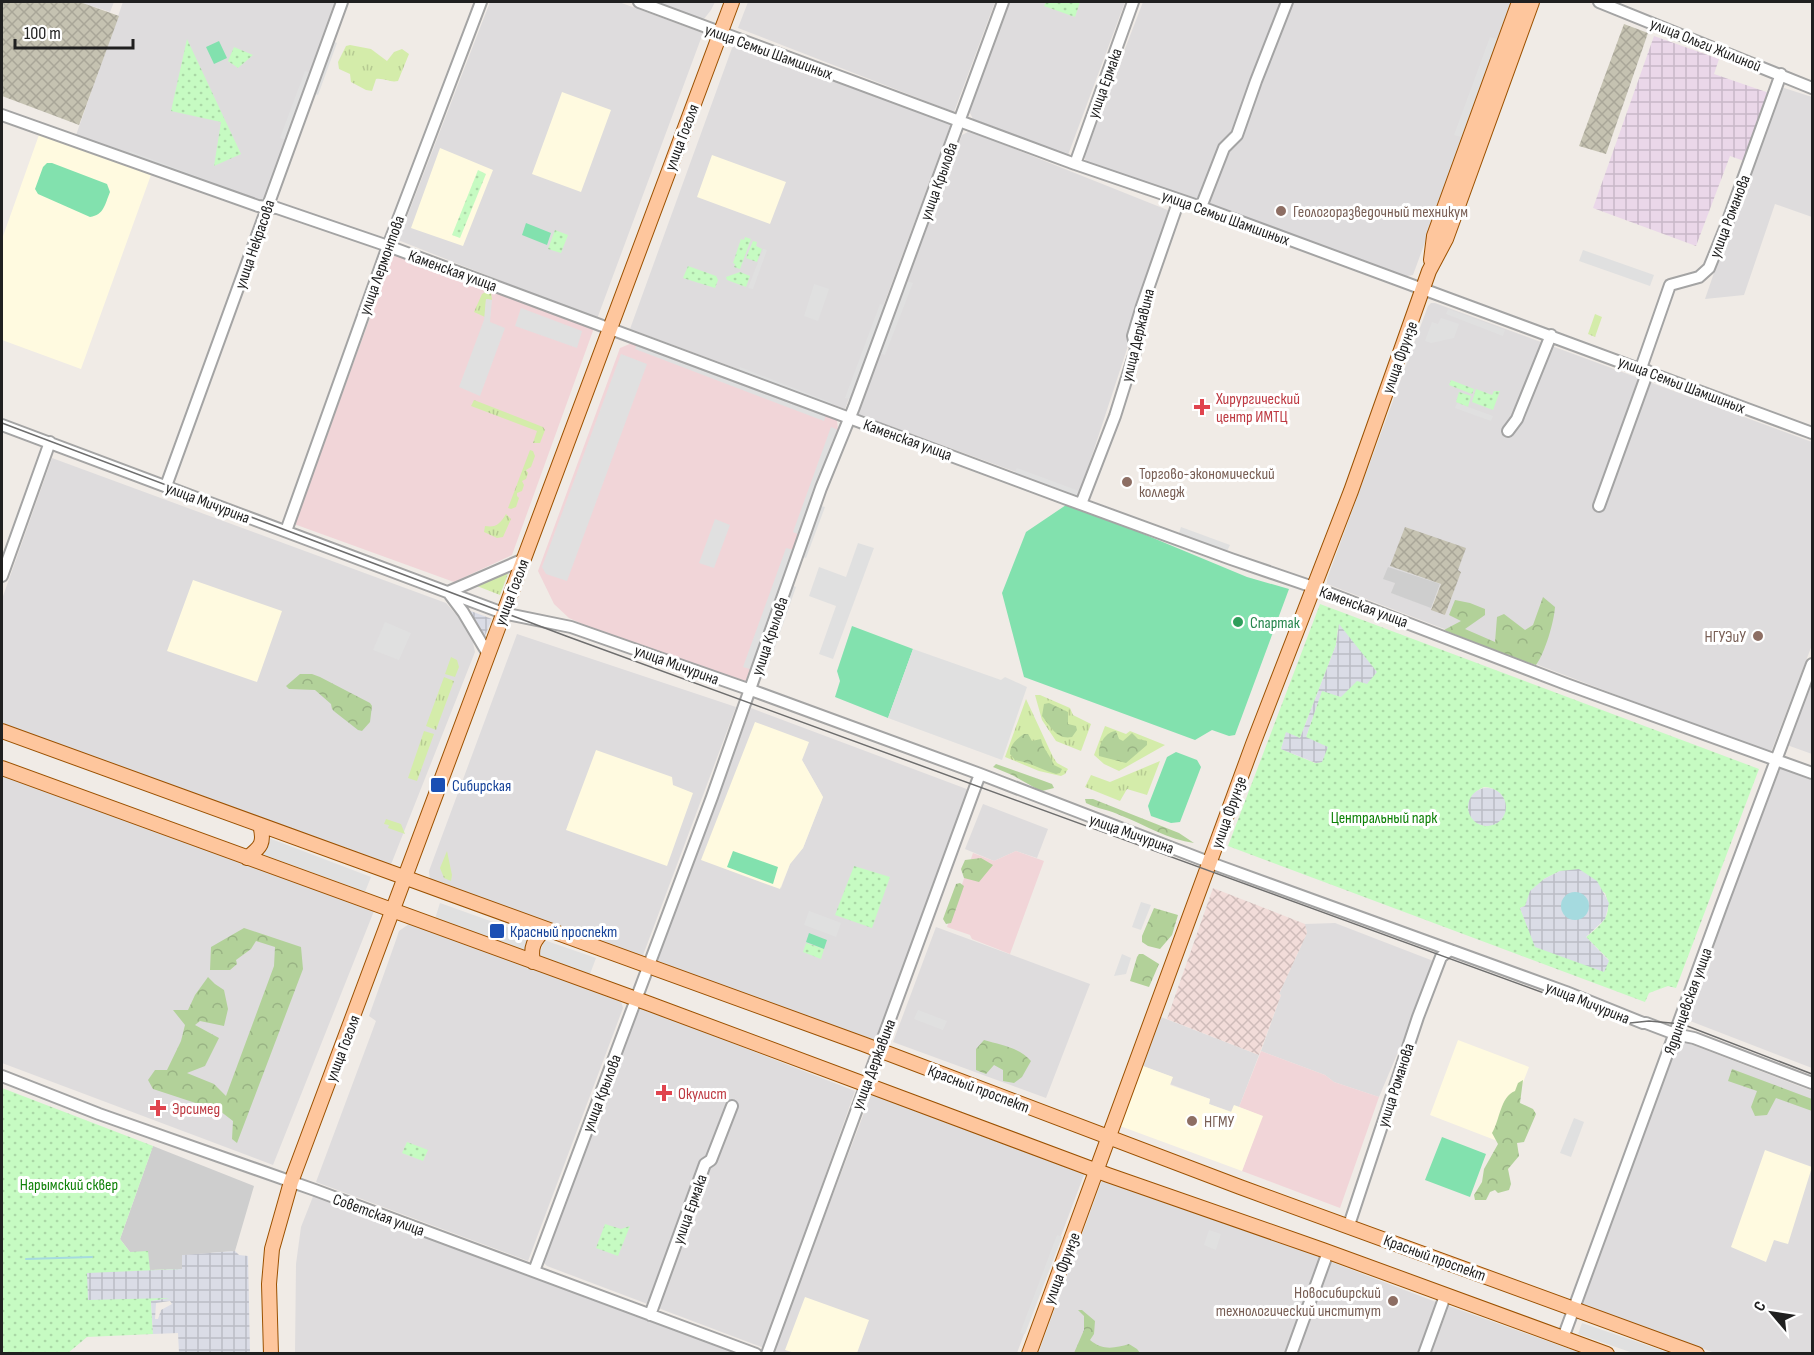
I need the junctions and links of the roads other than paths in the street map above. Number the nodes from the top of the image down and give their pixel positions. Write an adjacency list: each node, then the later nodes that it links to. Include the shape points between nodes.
1 (342, 2): 18 (street, улица Некрасова)
2 (482, 2): 20 (street, улица Лермонтова)
3 (639, 2): 11 (street, улица Семьи Шамшиных)
4 (732, 2): 11 (main road, улица Гоголя)
5 (1003, 2): 15 (street, улица Крылова)
6 (1133, 2): 16 (street, улица Ермака)
7 (1287, 2): 19 (street, via 1237,135 1224,148)
8 (1519, 2): 21 (main road, улица Фрунзе, via 1434,236)
9 (1532, 2): 21 (main road, улица Фрунзе, via 1446,239)
10 (1599, 2): 12 (street, улица Ольги Жилиной)
11 (720, 33): 15 (street, улица Семьи Шамшиных); 23 (main road, улица Гоголя)
12 (1781, 74): 13 (street, улица Ольги Жилиной); 25 (street, улица Романова, via 1709,268 1699,277 1670,285)
13 (1812, 88)
14 (2, 115): 18 (street, Каменская улица)
15 (960, 120): 16 (street, улица Семьи Шамшиных); 26 (street, улица Крылова)
16 (1075, 164): 17 (street, улица Семьи Шамшиных)
17 (1179, 200): 19 (street, улица Семьи Шамшиных); 32 (street, улица Державина, via 1133,336 1136,349)
18 (266, 207): 20 (street, Каменская улица); 31 (street, улица Некрасова)
19 (1201, 207): 22 (street, улица Семьи Шамшиных)
20 (388, 246): 23 (street, Каменская улица); 34 (street, улица Лермонтова)
21 (1429, 271): 22 (main road, улица Фрунзе)
22 (1423, 289): 24 (street, улица Семьи Шамшиных); 37 (main road, улица Фрунзе)
23 (609, 327): 26 (street, Каменская улица); 35 (main road, улица Гоголя)
24 (1551, 335): 25 (street, улица Семьи Шамшиных); 28 (street, via 1517,419)
25 (1644, 369): 29 (street, улица Семьи Шамшиных); 33 (street, улица Романова)
26 (849, 418): 32 (street, Каменская улица); 42 (street, улица Крылова)
27 (2, 425): 30 (street, улица Мичурина)
28 (1508, 431)
29 (1812, 433)
30 (50, 442): 31 (street, улица Мичурина); 36 (street)
31 (166, 486): 34 (street, улица Мичурина)
32 (1081, 504): 37 (street, Каменская улица)
33 (1599, 506)
34 (286, 531): 38 (street, улица Мичурина)
35 (524, 559): 38 (street); 39 (main road, улица Гоголя)
36 (2, 576)
37 (1313, 587): 44 (street, Каменская улица); 50 (main road, улица Фрунзе)
38 (448, 592): 39 (street, улица Мичурина); 40 (street)
39 (503, 613): 40 (main road, улица Гоголя); 42 (street, улица Мичурина, via 571,627)
40 (488, 654): 51 (main road, улица Гоголя)
41 (1812, 664): 44 (street, Ядринцевская улица)
42 (751, 690): 47 (street, улица Мичурина); 56 (street, улица Крылова)
43 (2, 731): 48 (main road, Красный проспект)
44 (1776, 760): 46 (street, Каменская улица); 58 (street, Ядринцевская улица)
45 (2, 768): 49 (main road, Красный проспект)
46 (1812, 773)
47 (980, 774): 50 (street, улица Мичурина); 59 (street, улица Державина)
48 (260, 825): 49 (main road, via 263,837 259,849); 51 (main road, Красный проспект)
49 (247, 858): 52 (main road, Красный проспект)
50 (1210, 862): 54 (street, улица Мичурина); 64 (main road, улица Фрунзе)
51 (404, 878): 52 (main road, улица Гоголя); 53 (main road, Красный проспект)
52 (392, 909): 55 (main road, Красный проспект); 66 (main road, улица Гоголя)
53 (545, 929): 55 (main road, via 535,939 531,950); 56 (main road, Красный проспект)
54 (1450, 950): 58 (street, улица Мичурина); 67 (street, улица Романова, via 1441,957 1418,1017)
55 (533, 962): 57 (main road, Красный проспект)
56 (648, 967): 57 (street, улица Крылова); 59 (main road, Красный проспект)
57 (637, 999): 62 (main road, Красный проспект); 69 (street, улица Крылова)
58 (1675, 1034): 61 (street, улица Мичурина); 71 (street, Ядринцевская улица)
59 (878, 1050): 62 (street, улица Державина); 64 (main road, Красный проспект)
60 (2, 1076): 66 (street, Советская улица)
61 (1812, 1083)
62 (865, 1085): 65 (main road, Красный проспект); 76 (street, улица Державина)
63 (732, 1106): 72 (street, улица Ермака, via 711,1160 705,1164)
64 (1108, 1137): 65 (main road, улица Фрунзе); 67 (main road, Красный проспект)
65 (1097, 1171): 68 (main road, Красный проспект); 77 (main road, улица Фрунзе)
66 (291, 1182): 69 (street, Советская улица); 74 (main road, улица Гоголя, via 272,1249)
67 (1349, 1225): 71 (main road, Красный проспект)
68 (1328, 1252): 70 (main road, Красный проспект); 78 (street)
69 (534, 1271): 72 (street, Советская улица)
70 (1445, 1296): 73 (main road, Красный проспект); 79 (street)
71 (1575, 1309): 73 (street, Ядринцевская улица); 81 (main road, Красный проспект)
72 (650, 1315): 75 (street, Советская улица)
73 (1563, 1338): 80 (main road, Красный проспект)
74 (271, 1353)
75 (756, 1353)
76 (767, 1353)
77 (1029, 1353)
78 (1291, 1353)
79 (1424, 1353)
80 (1607, 1353)
81 (1697, 1353)

